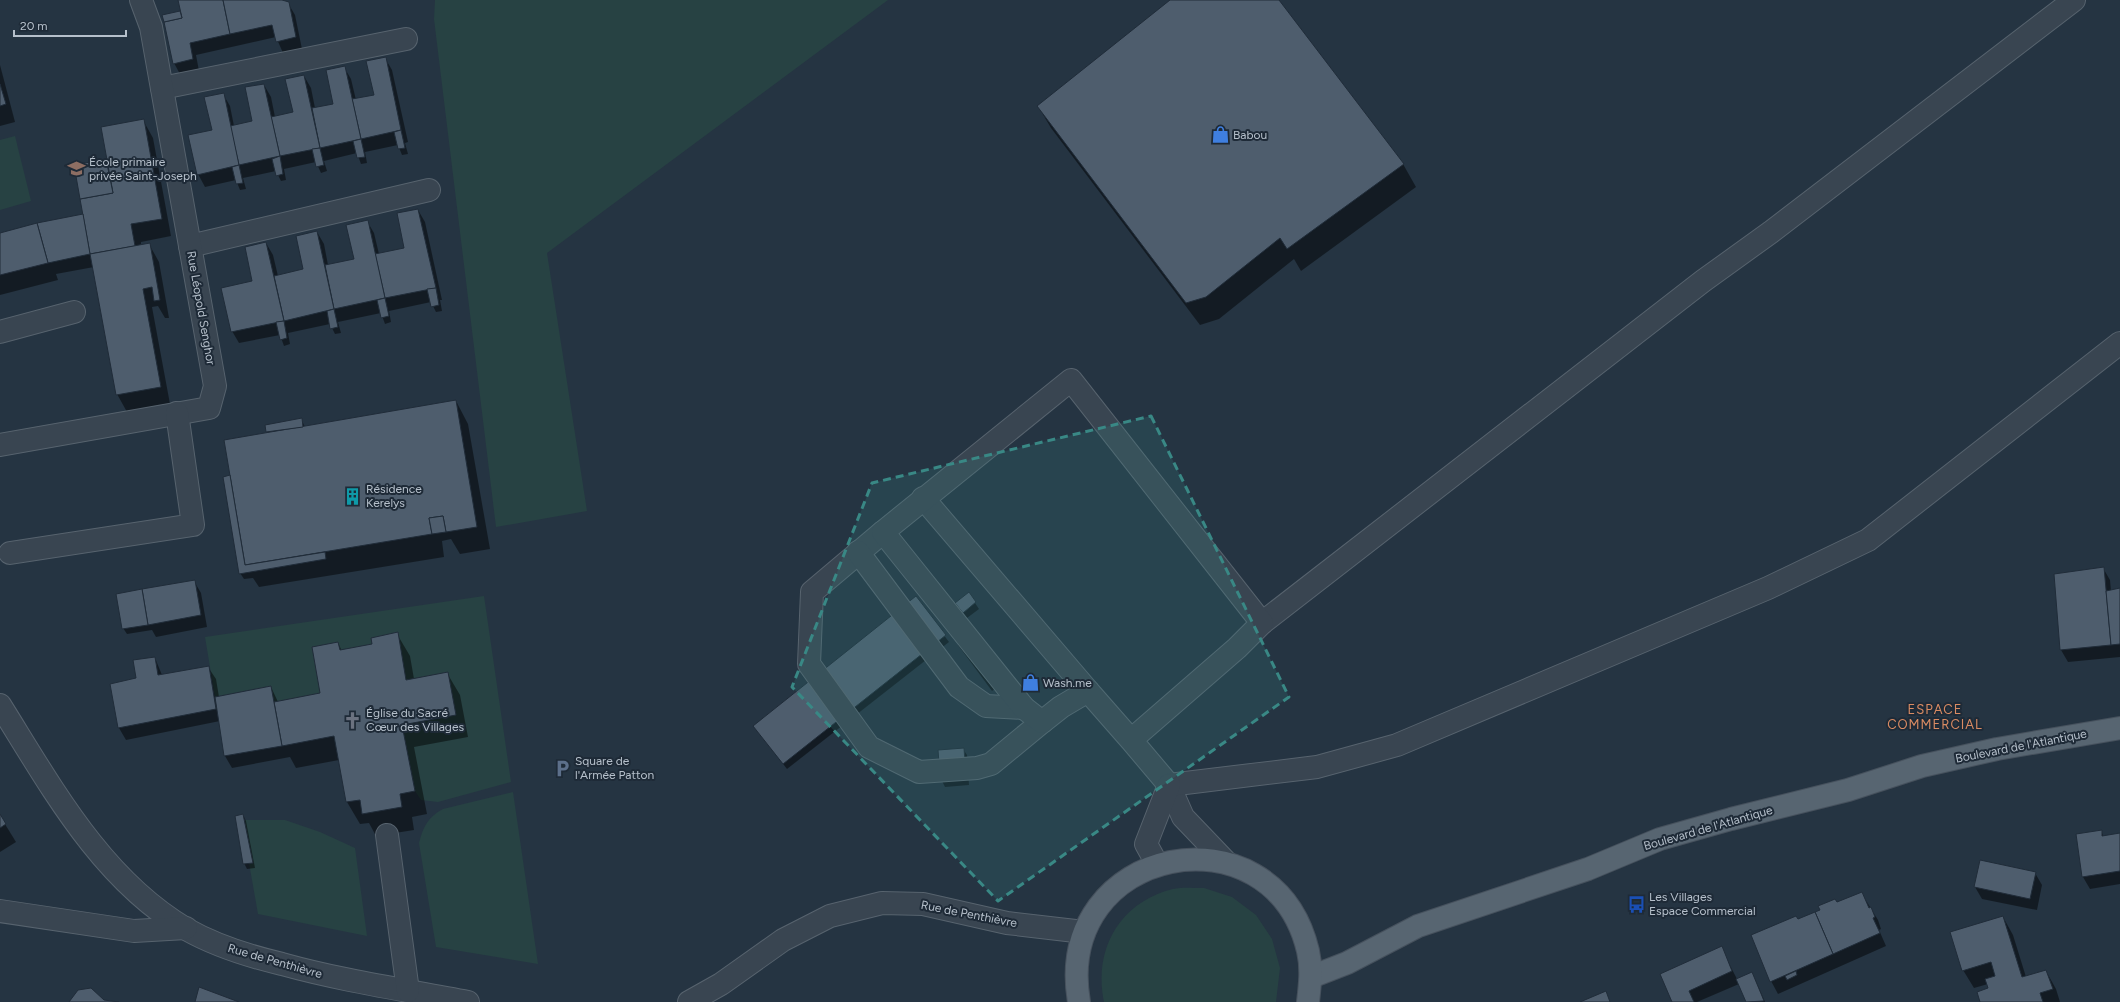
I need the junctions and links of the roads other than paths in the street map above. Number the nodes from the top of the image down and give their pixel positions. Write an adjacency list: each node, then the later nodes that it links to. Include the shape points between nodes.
1 (141, 0): 4 (street, Rue Léopold Senghor, via 151,27)
2 (2074, 0): 16 (street, via 1772,232 1703,281)
3 (406, 39): 4 (street)
4 (162, 88): 6 (street, Rue Léopold Senghor)
5 (428, 190): 6 (street)
6 (190, 246): 10 (street, Rue Léopold Senghor, via 215,386 209,408)
7 (74, 312): 8 (street)
8 (0, 332)
9 (2120, 343): 23 (street, via 1868,540 1768,588 1397,745 1317,767)
10 (177, 413): 11 (street, Rue Léopold Senghor); 15 (street, via 193,525)
11 (0, 445)
12 (923, 498): 13 (street); 16 (street, via 1071,380); 17 (street)
13 (882, 532): 14 (street); 19 (street)
14 (858, 552): 19 (street, via 959,687 986,706); 20 (street, via 812,592 809,664 869,747 919,772 977,768 991,764)
15 (10, 554)
16 (1262, 623): 22 (street)
17 (1088, 691): 20 (street); 22 (street)
18 (0, 705): 28 (street, Rue de Penthièvre, via 63,805 100,853 142,897)
19 (1024, 708): 20 (street)
20 (1042, 722)
21 (2120, 728): 30 (main road, Boulevard de l'Atlantique, via 1997,749 1922,766 1848,790 1660,839 1588,869 1418,926 1347,963)
22 (1131, 740): 23 (street)
23 (1169, 785): 25 (street, via 1183,817); 26 (street, via 1146,844)
24 (387, 835): 31 (street)
25 (1227, 863): 26 (main road, via 1204,858); 30 (main road, via 1250,873 1271,887 1288,906 1300,927 1308,952)
26 (1158, 864): 29 (main road, via 1126,879 1101,902)
27 (0, 911): 28 (street, via 134,931)
28 (186, 928): 31 (street, Rue de Penthièvre, via 235,952 320,975)
29 (1084, 932): 33 (street, Rue de Penthièvre, via 1007,923 923,904 882,903 830,916 803,929 783,940 721,984); 34 (main road, via 1076,966)
30 (1311, 977): 35 (main road)
31 (408, 991): 32 (street, Rue de Penthièvre)
32 (468, 1002)
33 (689, 1002)
34 (1079, 1002)
35 (1308, 1002)

